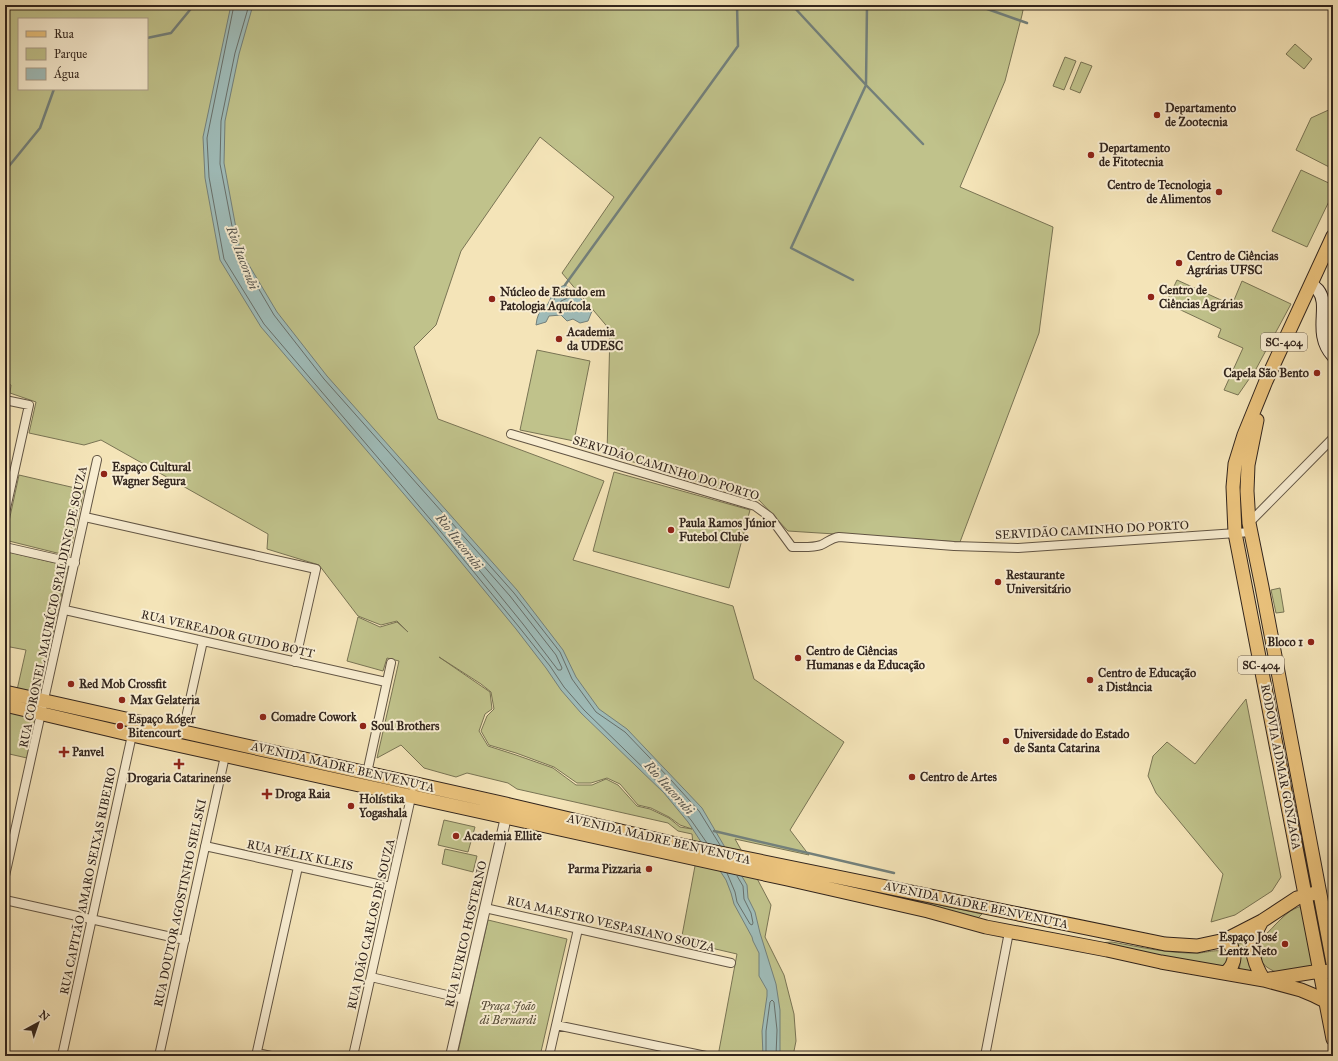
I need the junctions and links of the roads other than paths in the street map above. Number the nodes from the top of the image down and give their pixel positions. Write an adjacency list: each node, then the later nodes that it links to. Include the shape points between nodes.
1 (1333, 236): 2 (main road, RODOVIA ADMAR GONZAGA / SC-404)
2 (1311, 284): 3 (main road, via 1319,291 1324,341); 4 (main road, RODOVIA ADMAR GONZAGA / SC-404)
3 (1333, 356)
4 (1266, 381): 12 (main road, RODOVIA ADMAR GONZAGA / SC-404, via 1248,465 1246,491); 13 (main road, RODOVIA ADMAR GONZAGA / SC-404, via 1235,464)
5 (5, 400): 9 (street, via 29,405)
6 (511, 434): 13 (street, SERVIDÃO CAMINHO DO PORTO, via 755,506 770,518 792,548 814,547 831,538 839,537 1018,548)
7 (1333, 438): 12 (street)
8 (97, 460): 11 (street, RUA CORONEL MAURÍCIO SPALDING DE SOUZA)
9 (6, 501): 10 (street)
10 (5, 513)
11 (85, 517): 15 (street, RUA CORONEL MAURÍCIO SPALDING DE SOUZA); 18 (street, via 316,569)
12 (1250, 528): 13 (street, SERVIDÃO CAMINHO DO PORTO); 35 (main road, RODOVIA ADMAR GONZAGA / SC-404)
13 (1235, 533): 36 (main road, RODOVIA ADMAR GONZAGA / SC-404)
14 (5, 547): 15 (street)
15 (75, 563): 16 (street, RUA CORONEL MAURÍCIO SPALDING DE SOUZA)
16 (64, 610): 17 (street, RUA VEREADOR GUIDO BOTT); 22 (street, RUA CORONEL MAURÍCIO SPALDING DE SOUZA)
17 (203, 641): 18 (street, RUA VEREADOR GUIDO BOTT); 25 (street)
18 (295, 662): 20 (street, RUA VEREADOR GUIDO BOTT)
19 (391, 663): 20 (street)
20 (386, 682): 28 (street)
21 (5, 692): 22 (main road, AVENIDA MADRE BENVENUTA)
22 (44, 701): 24 (street, RUA CORONEL MAURÍCIO SPALDING DE SOUZA); 25 (main road, AVENIDA MADRE BENVENUTA)
23 (5, 705): 24 (main road, AVENIDA MADRE BENVENUTA)
24 (42, 714): 26 (main road, AVENIDA MADRE BENVENUTA); 33 (street, RUA CORONEL MAURÍCIO SPALDING DE SOUZA)
25 (183, 731): 28 (main road, AVENIDA MADRE BENVENUTA)
26 (132, 735): 27 (main road, AVENIDA MADRE BENVENUTA); 41 (street, RUA CAPITÃO AMARO SEIXAS RIBEIRO)
27 (225, 756): 29 (main road, AVENIDA MADRE BENVENUTA); 31 (street, RUA DOUTOR AGOSTINHO SIELSKI)
28 (366, 773): 29 (main road, AVENIDA MADRE BENVENUTA)
29 (413, 790): 30 (main road, AVENIDA MADRE BENVENUTA); 34 (street, RUA JOÃO CARLOS DE SOUZA)
30 (508, 811): 38 (main road, AVENIDA MADRE BENVENUTA); 39 (street, RUA EURICO HOSTERNO); 43 (main road, AVENIDA MADRE BENVENUTA, via 687,858)
31 (205, 846): 32 (street, RUA FÉLIX KLEIS); 46 (street, RUA DOUTOR AGOSTINHO SIELSKI)
32 (298, 867): 34 (street, RUA FÉLIX KLEIS); 60 (street)
33 (6, 871)
34 (391, 887): 54 (street, RUA JOÃO CARLOS DE SOUZA)
35 (1319, 892): 36 (main road, AVENIDA MADRE BENVENUTA); 48 (main road, RODOVIA ADMAR GONZAGA / SC-404)
36 (1305, 895): 42 (main road, AVENIDA MADRE BENVENUTA, via 1286,904); 51 (main road, RODOVIA ADMAR GONZAGA / SC-404)
37 (5, 900): 41 (street)
38 (987, 907): 40 (main road, AVENIDA MADRE BENVENUTA); 43 (main road, via 984,915)
39 (485, 908): 44 (street, RUA MAESTRO VESPASIANO SOUZA); 56 (street, RUA EURICO HOSTERNO)
40 (1038, 918): 45 (main road, via 1014,927); 47 (main road, AVENIDA MADRE BENVENUTA, via 1165,944 1197,946)
41 (92, 919): 46 (street); 61 (street, RUA CAPITÃO AMARO SEIXAS RIBEIRO)
42 (1262, 921): 47 (main road, AVENIDA MADRE BENVENUTA); 55 (main road, via 1252,944 1253,957)
43 (975, 924): 45 (main road, AVENIDA MADRE BENVENUTA)
44 (578, 929): 49 (street, RUA MAESTRO VESPASIANO SOUZA); 58 (street)
45 (1009, 932): 52 (main road, AVENIDA MADRE BENVENUTA); 68 (street)
46 (184, 940): 62 (street, RUA DOUTOR AGOSTINHO SIELSKI)
47 (1225, 940): 52 (main road, via 1233,948 1235,959)
48 (1331, 947): 50 (main road, RODOVIA ADMAR GONZAGA / SC-404)
49 (730, 963)
50 (1333, 963)
51 (1320, 971): 53 (main road, AVENIDA MADRE BENVENUTA); 55 (main road, AVENIDA MADRE BENVENUTA); 57 (main road, RODOVIA ADMAR GONZAGA / SC-404)
52 (1226, 972): 55 (main road, AVENIDA MADRE BENVENUTA)
53 (1333, 972)
54 (371, 977): 56 (street); 64 (street, RUA JOÃO CARLOS DE SOUZA)
55 (1264, 980): 57 (main road, AVENIDA MADRE BENVENUTA, via 1301,990)
56 (464, 999): 65 (street, RUA EURICO HOSTERNO)
57 (1325, 1001): 59 (main road, RODOVIA ADMAR GONZAGA / SC-404)
58 (556, 1025): 66 (street); 67 (street)
59 (1333, 1039)
60 (257, 1054): 63 (street)
61 (62, 1056)
62 (159, 1056)
63 (271, 1056)
64 (353, 1056)
65 (451, 1056)
66 (549, 1056)
67 (706, 1056)
68 (985, 1056)

